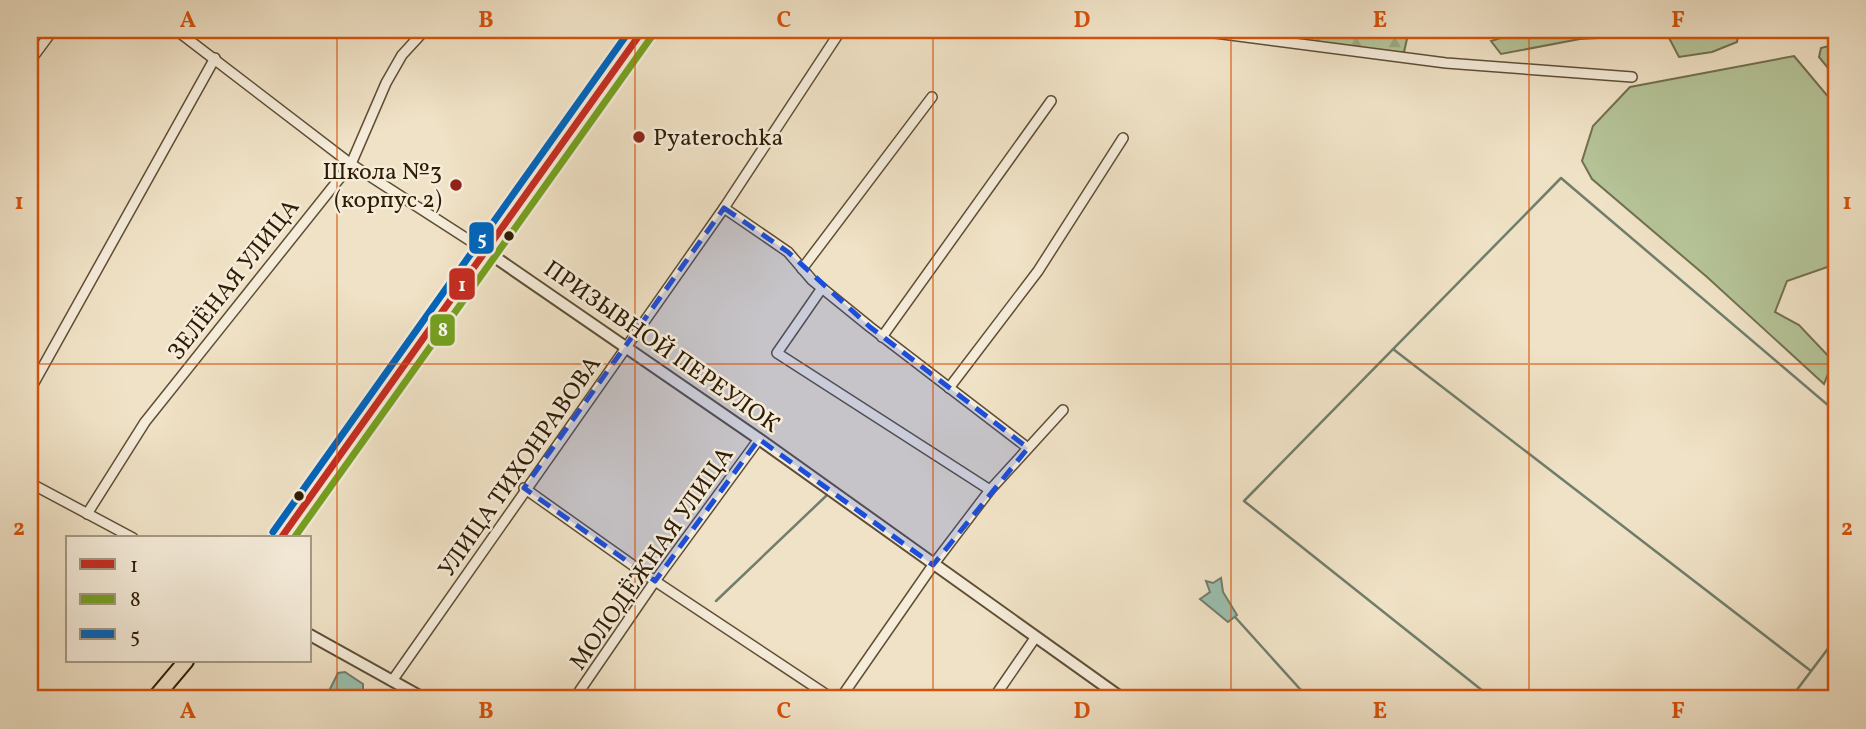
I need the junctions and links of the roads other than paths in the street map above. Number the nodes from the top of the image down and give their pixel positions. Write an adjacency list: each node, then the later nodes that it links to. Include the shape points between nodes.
1 (53, 30): 8 (street)
2 (176, 30): 7 (street, ПРИЗЫВНОЙ ПЕРЕУЛОК)
3 (425, 30): 13 (street, ЗЕЛЁНАЯ УЛИЦА, via 402,55 386,83)
4 (643, 30): 15 (main road)
5 (841, 30): 14 (street, УЛИЦА ТИХОНРАВОВА)
6 (1192, 30): 9 (street, via 1446,63)
7 (215, 58): 13 (street, ПРИЗЫВНОЙ ПЕРЕУЛОК); 21 (street)
8 (30, 61)
9 (1632, 77)
10 (932, 97): 16 (street)
11 (1051, 101): 18 (street)
12 (1123, 138): 20 (street, via 1038,271)
13 (351, 164): 15 (street, ПРИЗЫВНОЙ ПЕРЕУЛОК); 28 (street, ЗЕЛЁНАЯ УЛИЦА, via 145,422)
14 (724, 208): 16 (street, via 777,243); 19 (street, УЛИЦА ТИХОНРАВОВА)
15 (486, 251): 19 (street, ПРИЗЫВНОЙ ПЕРЕУЛОК); 30 (main road)
16 (802, 269): 17 (street)
17 (822, 288): 18 (street); 27 (street, via 778,353)
18 (882, 337): 20 (street)
19 (627, 346): 23 (street, ПРИЗЫВНОЙ ПЕРЕУЛОК); 26 (street, УЛИЦА ТИХОНРАВОВА)
20 (948, 388): 24 (street)
21 (30, 390)
22 (1063, 410): 24 (street)
23 (759, 439): 31 (street, ПРИЗЫВНОЙ ПЕРЕУЛОК); 32 (street, МОЛОДЁЖНАЯ УЛИЦА)
24 (1028, 448): 27 (street)
25 (30, 483): 28 (street)
26 (524, 488): 32 (street); 36 (street, УЛИЦА ТИХОНРАВОВА)
27 (990, 490): 31 (street)
28 (87, 514): 29 (street)
29 (129, 536)
30 (282, 536)
31 (933, 565): 34 (street, ПРИЗЫВНОЙ ПЕРЕУЛОК); 41 (street)
32 (655, 581): 39 (street, МОЛОДЁЖНАЯ УЛИЦА); 40 (street)
33 (312, 636): 36 (street)
34 (1035, 638): 42 (street); 43 (street, ПРИЗЫВНОЙ ПЕРЕУЛОК)
35 (185, 662): 37 (main road)
36 (392, 681): 38 (street)
37 (154, 699)
38 (425, 699)
39 (574, 699)
40 (833, 699)
41 (840, 699)
42 (993, 699)
43 (1123, 699)

